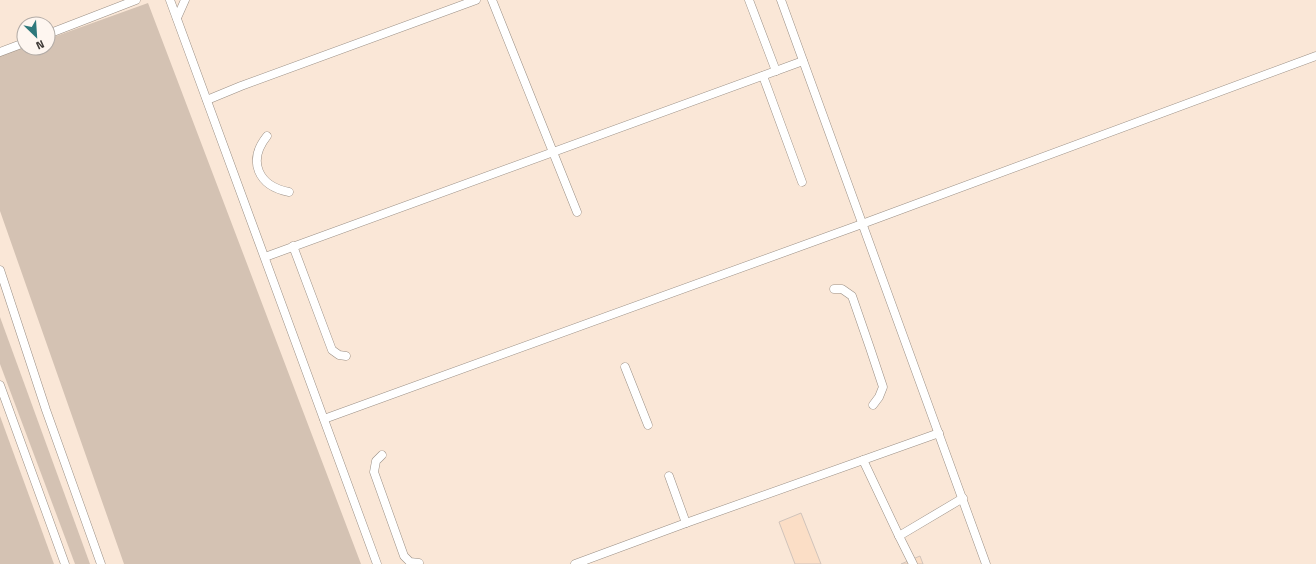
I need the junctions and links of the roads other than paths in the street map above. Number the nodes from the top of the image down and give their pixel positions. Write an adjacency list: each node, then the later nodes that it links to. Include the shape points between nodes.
1 (136, 0): 9 (lane)
2 (170, 0): 8 (lane)
3 (185, 0): 8 (lane)
4 (476, 0): 16 (lane)
5 (492, 0): 18 (lane)
6 (749, 0): 14 (lane)
7 (781, 0): 13 (lane)
8 (177, 18): 16 (lane)
9 (56, 31)
10 (16, 46): 11 (lane)
11 (0, 52)
12 (1316, 56): 22 (lane)
13 (803, 61): 14 (lane); 22 (lane)
14 (776, 71): 15 (lane)
15 (762, 76): 18 (lane); 19 (lane)
16 (207, 100): 24 (lane)
17 (267, 136): 20 (lane, via 260,144 257,166 268,184 278,190)
18 (553, 152): 21 (lane); 23 (lane)
19 (802, 182)
20 (289, 192)
21 (577, 212)
22 (862, 224): 31 (lane); 33 (lane)
23 (294, 246): 24 (lane); 27 (lane, via 332,350)
24 (265, 257): 31 (lane)
25 (0, 270): 42 (lane)
26 (834, 289): 30 (lane, via 852,296 872,354 883,387)
27 (346, 356)
28 (625, 367): 32 (lane)
29 (0, 385): 41 (lane)
30 (873, 405)
31 (324, 419): 43 (lane)
32 (648, 425)
33 (939, 433): 35 (lane); 37 (lane)
34 (382, 455): 40 (lane, via 376,461 374,472 404,556 410,562)
35 (863, 460): 38 (lane); 39 (lane)
36 (669, 476): 38 (lane)
37 (962, 498): 39 (lane); 46 (lane)
38 (686, 522): 44 (lane)
39 (899, 536): 45 (lane)
40 (419, 563)
41 (65, 564)
42 (101, 564)
43 (377, 564)
44 (575, 564)
45 (913, 564)
46 (986, 564)

